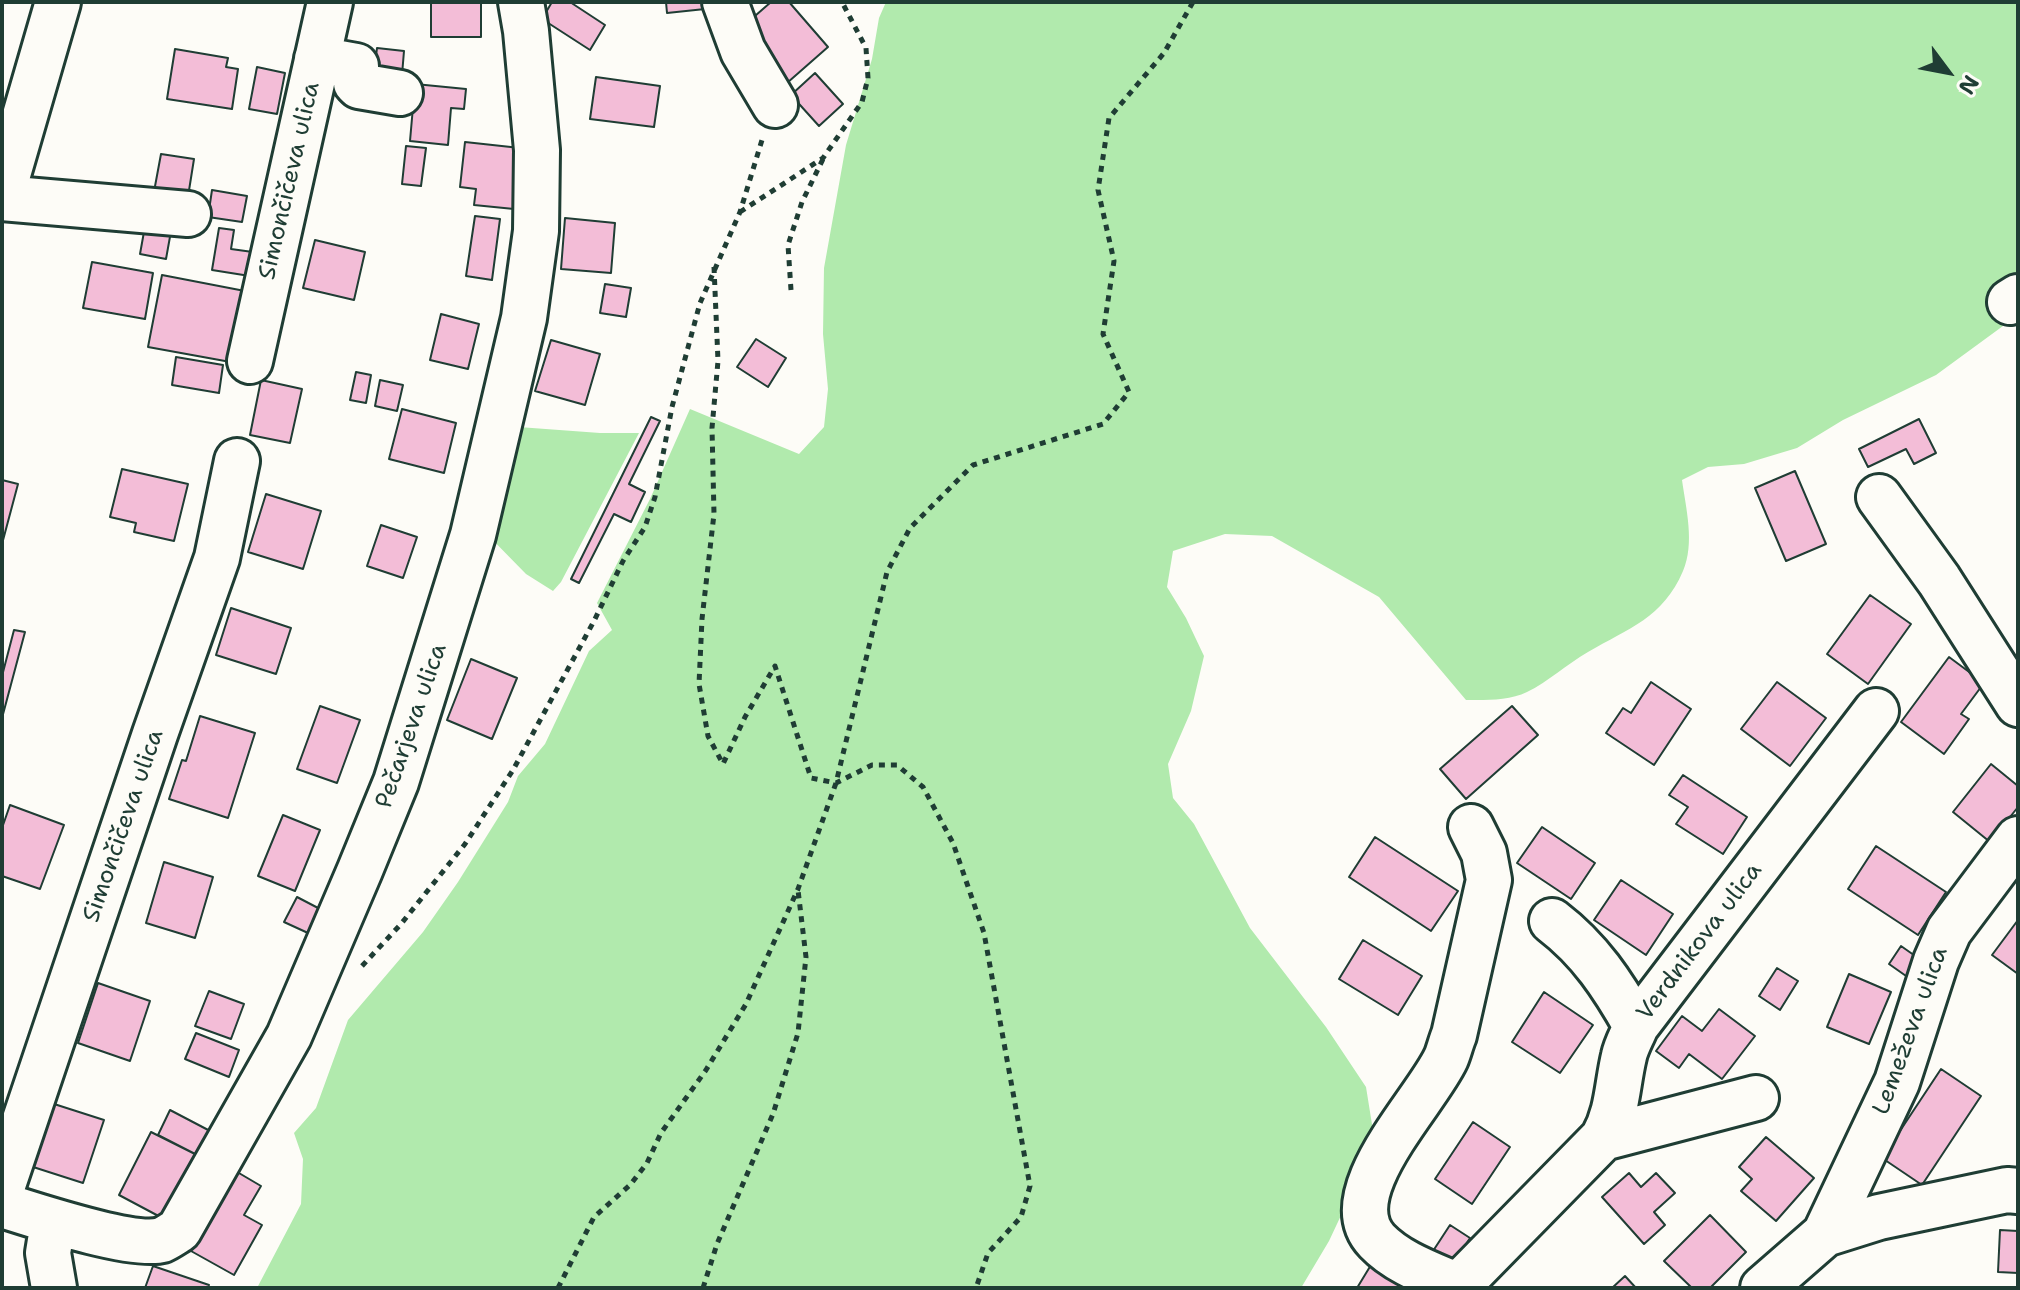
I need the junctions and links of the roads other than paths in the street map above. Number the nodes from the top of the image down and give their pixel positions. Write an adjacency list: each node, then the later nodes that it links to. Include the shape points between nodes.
1 (58, 2): 8 (street)
2 (330, 2): 5 (street, Simončičeva ulica)
3 (521, 2): 24 (street, Pečarjeva ulica, via 537,150 536,231 524,318 473,535 396,782 289,1036 179,1230 163,1240 141,1241)
4 (725, 2): 7 (street, via 743,51)
5 (317, 59): 6 (street, via 356,66 359,86); 10 (street, Simončičeva ulica)
6 (400, 93)
7 (775, 105)
8 (2, 197): 9 (street)
9 (188, 214)
10 (250, 361)
11 (237, 461): 21 (street, Simončičeva ulica, via 217,558)
12 (1879, 497): 13 (street)
13 (2018, 704)
14 (1876, 711): 18 (street, Verdnikova ulica)
15 (1471, 827): 26 (street, via 1489,880 1454,1035 1446,1058 1384,1153 1367,1192 1367,1226 1376,1240 1392,1255)
16 (2018, 839): 25 (street, Lemeževa ulica, via 1949,931 1897,1082)
17 (1552, 921): 18 (street, via 1589,953)
18 (1636, 1026): 20 (street, Verdnikova ulica)
19 (1756, 1098): 20 (street)
20 (1603, 1138): 26 (street, Verdnikova ulica)
21 (2, 1188)
22 (2018, 1191): 25 (street, via 1879,1217)
23 (2, 1205): 24 (street, Pečarjeva ulica)
24 (53, 1222): 27 (street, via 48,1253)
25 (1825, 1234): 28 (street)
26 (1457, 1287)
27 (54, 1288)
28 (1763, 1288)

